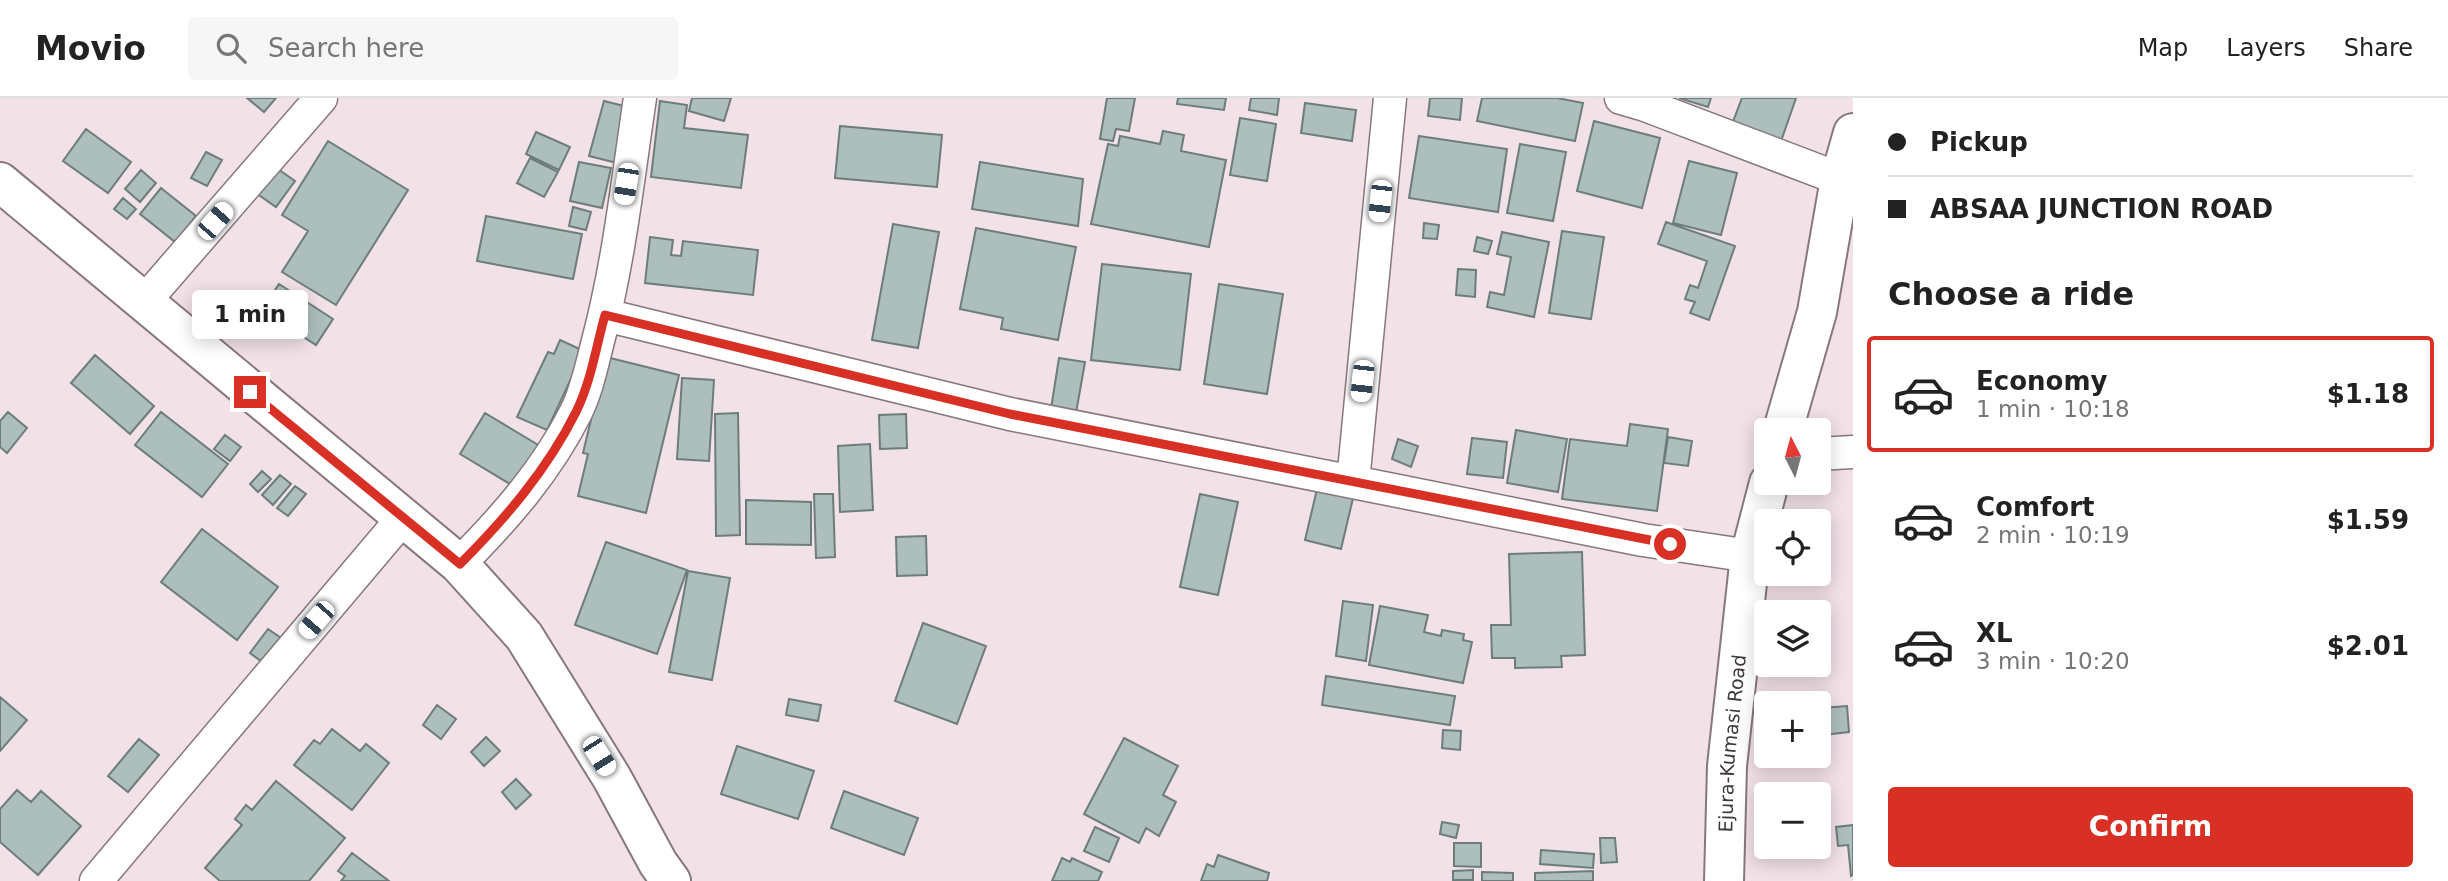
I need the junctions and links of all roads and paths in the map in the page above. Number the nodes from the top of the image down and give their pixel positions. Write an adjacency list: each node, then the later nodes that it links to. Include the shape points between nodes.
1 (321, 98): 8 (street)
2 (640, 98): 9 (street)
3 (1390, 98): 13 (street)
4 (1621, 98): 6 (street)
5 (1853, 133): 6 (street)
6 (1840, 179): 10 (street, via 1817,312)
7 (0, 182): 8 (street)
8 (143, 303): 15 (street)
9 (605, 315): 13 (street, via 1010,414); 17 (street, via 576,411 528,489)
10 (1786, 418)
11 (1853, 452): 12 (street)
12 (1831, 453)
13 (1353, 482): 16 (street, via 1643,540)
14 (1766, 495): 16 (street, Ejura-Kumasi Road)
15 (403, 518): 17 (street); 18 (street)
16 (1750, 556): 20 (street, Ejura-Kumasi Road, via 1727,766)
17 (460, 564): 19 (street, via 524,636)
18 (96, 881)
19 (671, 881)
20 (1724, 881)

